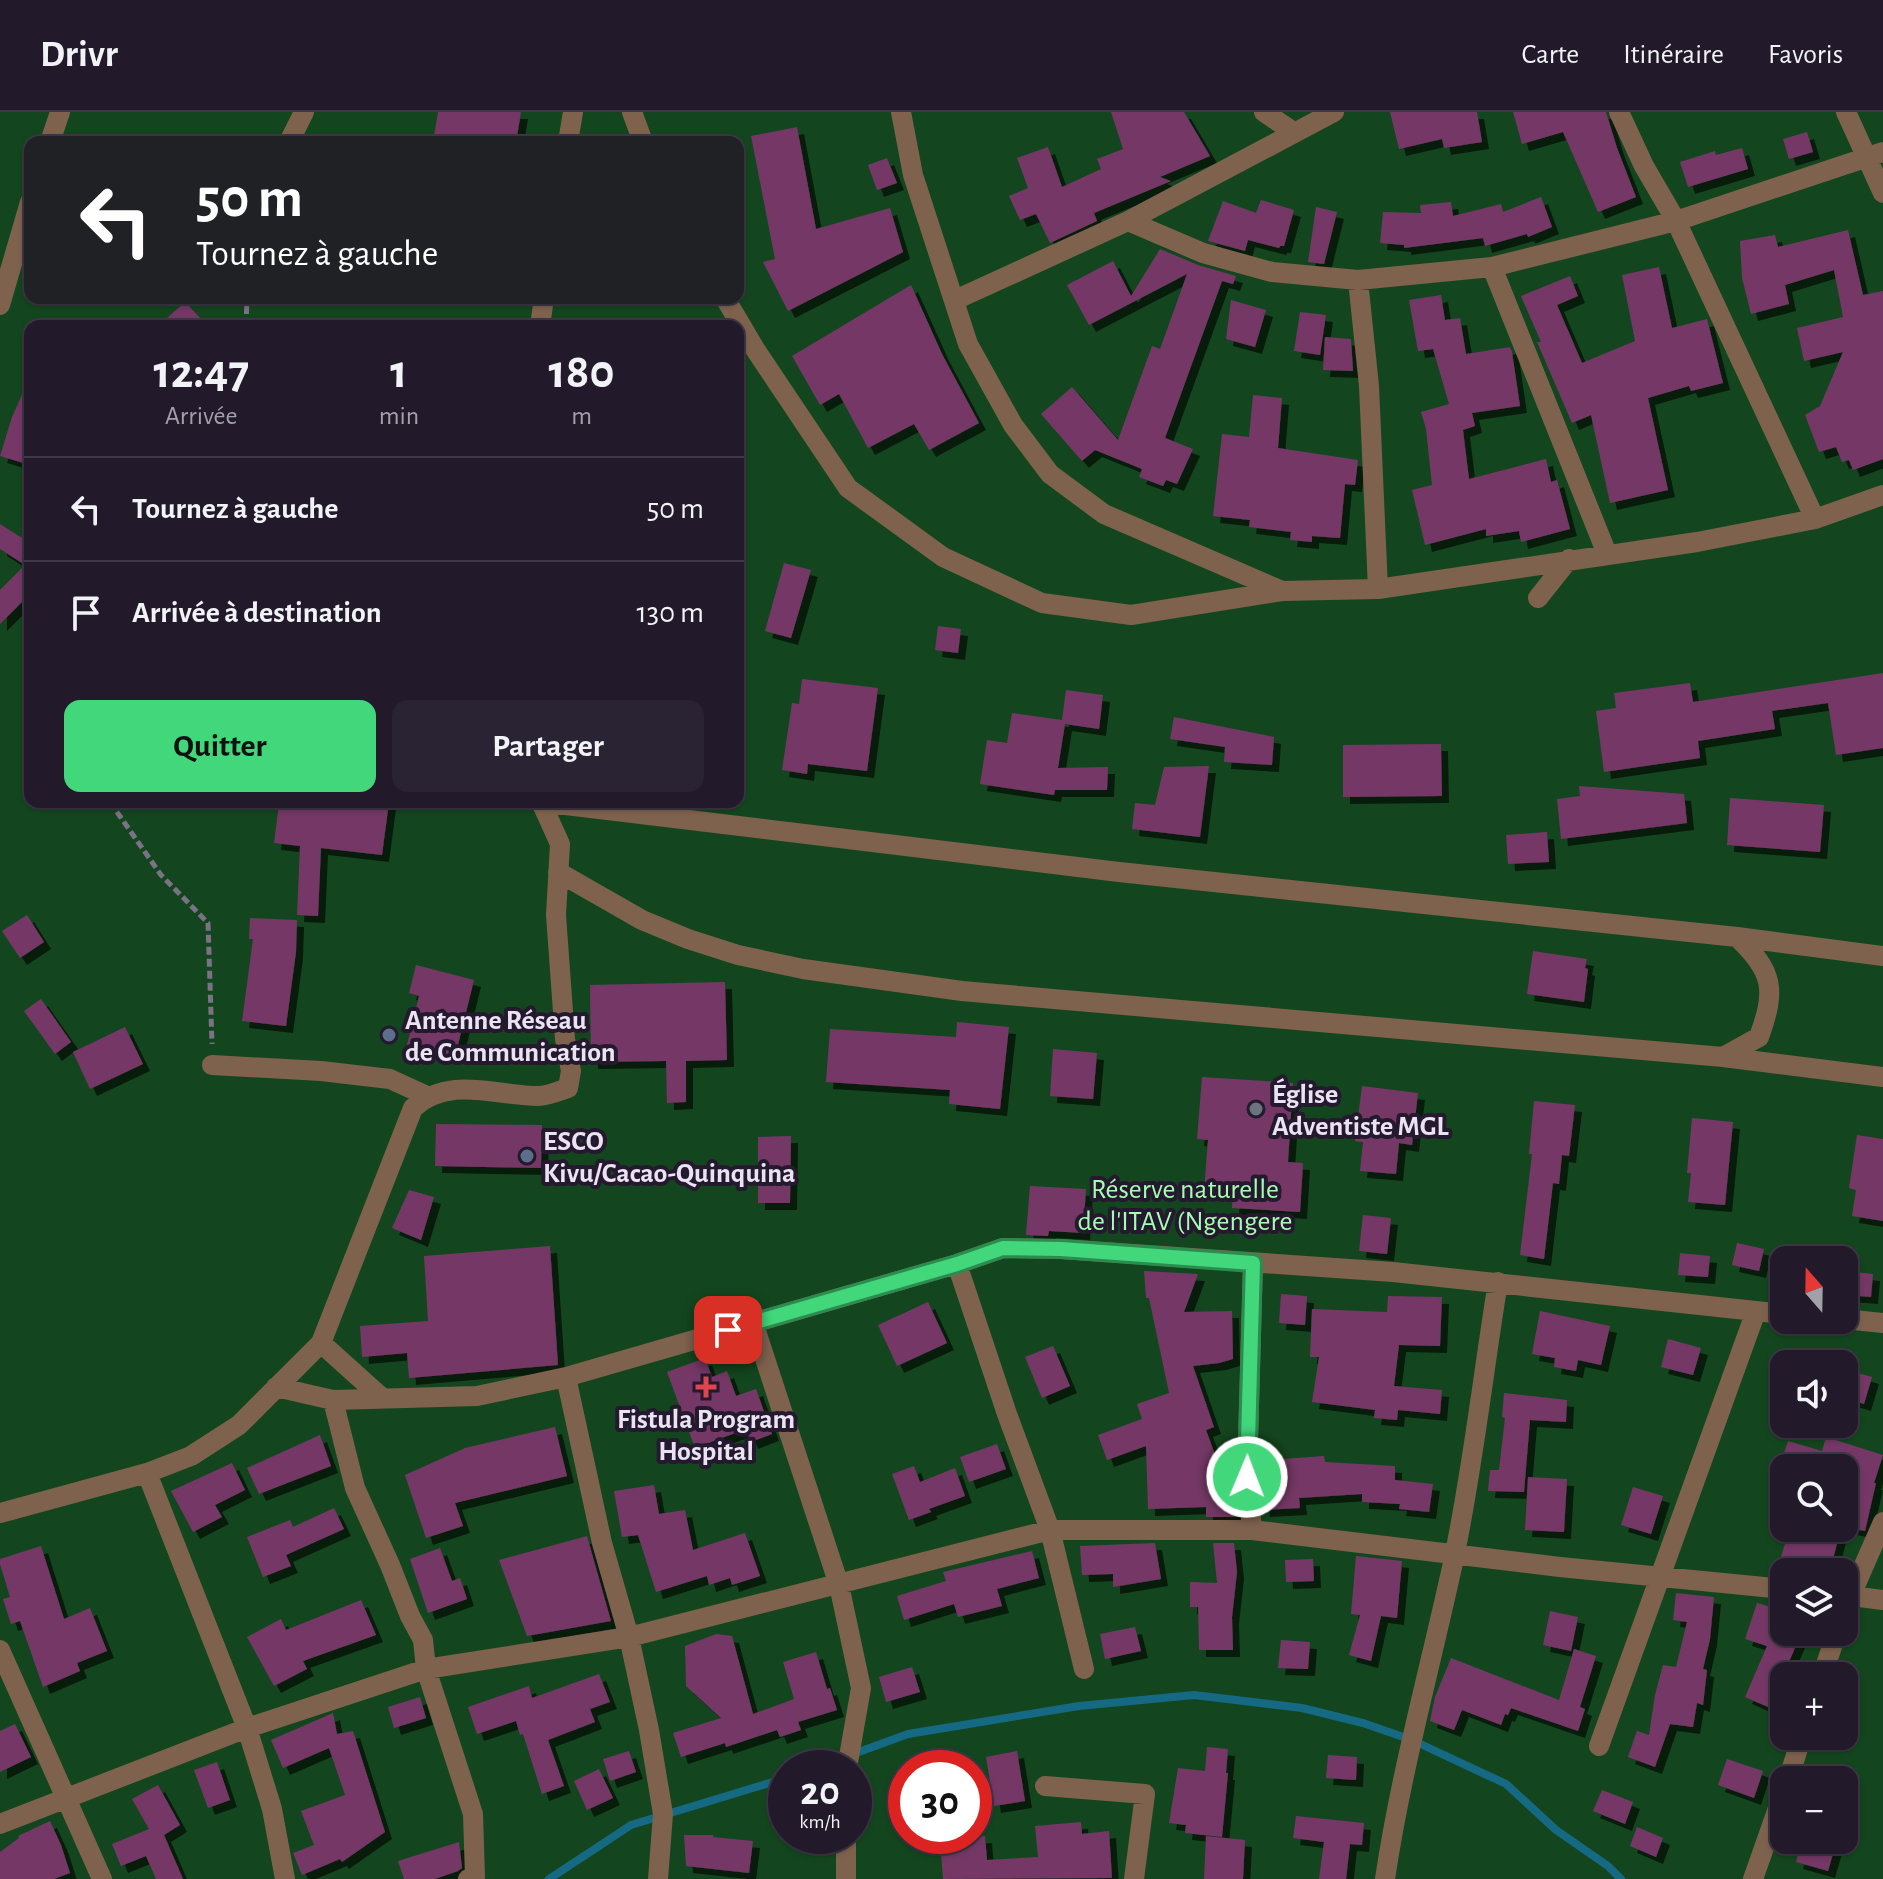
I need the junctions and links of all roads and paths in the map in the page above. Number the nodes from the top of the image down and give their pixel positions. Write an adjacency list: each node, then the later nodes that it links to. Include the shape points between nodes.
1 (60, 112): 11 (street)
2 (304, 112): 12 (street)
3 (573, 112): 13 (street)
4 (632, 112): 14 (street)
5 (901, 112): 22 (street, via 913,175)
6 (1264, 112): 10 (street)
7 (1334, 112): 10 (street)
8 (1619, 112): 18 (street)
9 (1846, 112): 15 (street)
10 (1295, 133): 17 (street)
11 (52, 136)
12 (292, 136)
13 (569, 136)
14 (641, 136)
15 (1874, 156): 16 (street); 18 (street)
16 (1883, 193)
17 (1128, 221): 21 (street, via 1203,253 1272,272); 22 (street)
18 (1676, 221): 20 (street); 26 (street)
19 (24, 223): 23 (street)
20 (1492, 267): 21 (street); 27 (street)
21 (1358, 280): 29 (street, via 1369,386)
22 (955, 300): 30 (street, via 968,344 1013,425 1050,474 1104,514)
23 (0, 305)
24 (744, 330): 30 (street, via 848,488 943,557 1042,603 1131,615)
25 (1883, 495): 26 (street)
26 (1815, 519): 27 (street)
27 (1607, 554): 28 (street)
28 (1569, 559): 29 (street); 31 (street)
29 (1378, 589): 30 (street)
30 (1282, 591)
31 (1538, 598)
32 (114, 808): 39 (path, via 161,875 208,923)
33 (544, 808): 35 (street, via 560,844)
34 (591, 808): 36 (street, via 1304,893)
35 (558, 872): 38 (street, via 642,920 688,939 803,969 962,991); 41 (street, via 568,1088 542,1097 464,1089)
36 (1737, 937): 37 (street); 38 (street, via 1768,975 1770,1006 1759,1037)
37 (1883, 956)
38 (1723, 1057): 40 (street)
39 (212, 1065): 41 (street, via 390,1079)
40 (1883, 1077)
41 (427, 1096): 50 (street, via 413,1108)
42 (1253, 1263): 43 (street, via 1003,1248); 44 (street); 59 (street, via 1247,1477)
43 (957, 1264): 48 (street); 58 (street)
44 (1498, 1282): 45 (street); 60 (street)
45 (1756, 1311): 46 (street); 62 (street)
46 (1770, 1312)
47 (1858, 1320): 49 (street)
48 (753, 1322): 51 (street); 63 (street)
49 (1883, 1323)
50 (321, 1343): 52 (street); 53 (street)
51 (566, 1377): 53 (street, via 477,1396); 67 (street, via 602,1543)
52 (276, 1387): 54 (street); 55 (street, via 239,1425 191,1456)
53 (381, 1397): 54 (street)
54 (333, 1400): 69 (street, via 355,1488 423,1640)
55 (147, 1473): 56 (street); 71 (street)
56 (0, 1513)
57 (1883, 1522): 61 (street)
58 (1050, 1530): 59 (street); 63 (street); 70 (street)
59 (1252, 1530): 60 (street)
60 (1455, 1554): 62 (street); 86 (street)
61 (1858, 1575)
62 (1659, 1576): 64 (street); 72 (street)
63 (839, 1585): 67 (street); 73 (street, via 861,1688)
64 (1770, 1588)
65 (1858, 1600): 66 (street)
66 (1883, 1600)
67 (629, 1637): 69 (street); 83 (street, via 663,1814)
68 (0, 1650): 75 (street)
69 (426, 1669): 71 (street); 82 (street, via 473,1814 475,1877)
70 (1084, 1669)
71 (247, 1728): 75 (street); 81 (street, via 272,1809)
72 (1599, 1746)
73 (850, 1750)
74 (1045, 1786): 85 (street, via 1145,1794)
75 (66, 1797): 76 (street); 80 (street)
76 (0, 1824)
77 (1770, 1839): 79 (street)
78 (846, 1854): 84 (street)
79 (1759, 1877)
80 (102, 1879)
81 (285, 1879)
82 (468, 1879)
83 (658, 1879)
84 (846, 1879)
85 (1134, 1879)
86 (1385, 1879)

